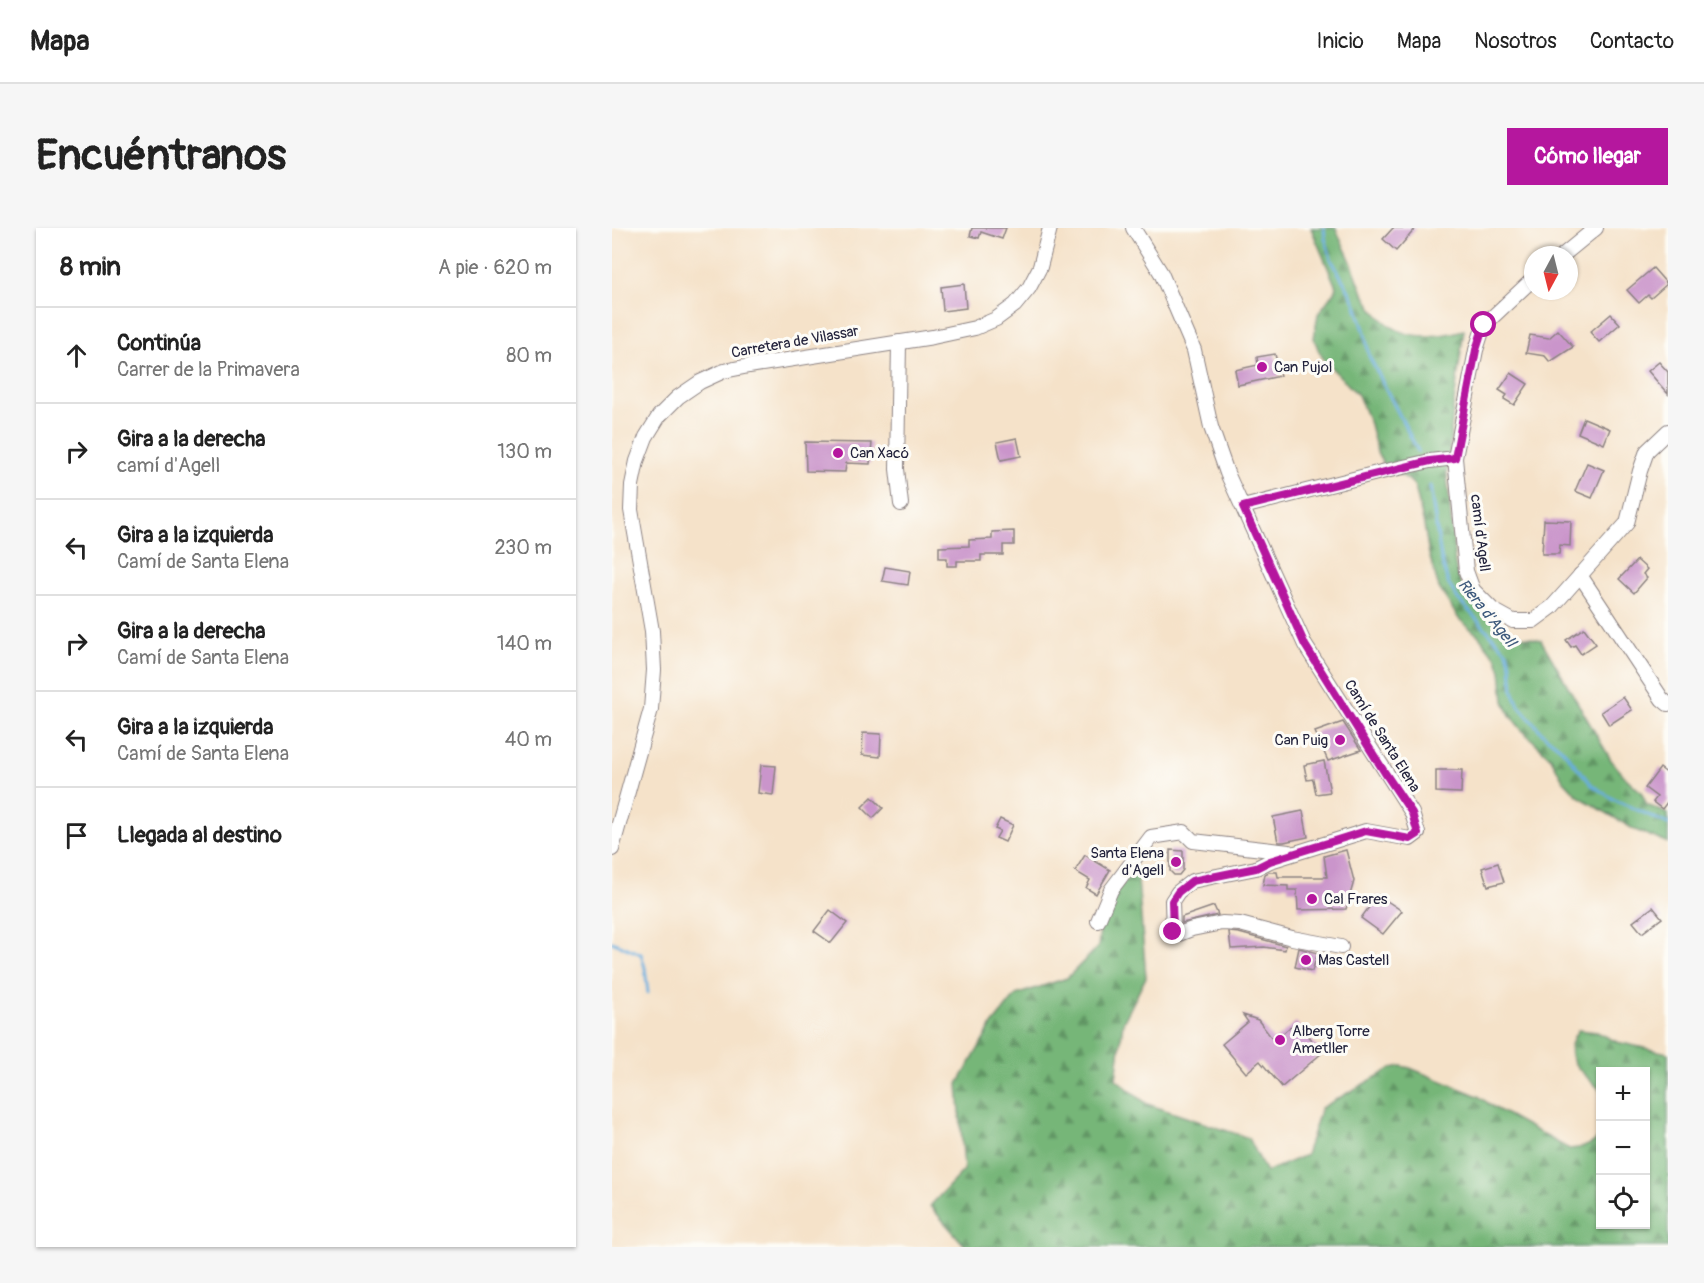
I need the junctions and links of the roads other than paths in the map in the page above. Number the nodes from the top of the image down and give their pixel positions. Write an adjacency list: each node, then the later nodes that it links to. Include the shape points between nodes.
1 (1050, 228): 6 (street, Carretera de Vilassar, via 1040,267 1015,305 975,328)
2 (1133, 228): 10 (street, Camí de Santa Elena, via 1161,273 1194,350 1212,427)
3 (1596, 228): 4 (street)
4 (1574, 246)
5 (1524, 287): 8 (street, camí d'Agell, via 1484,325)
6 (899, 342): 9 (street, via 897,469); 13 (street, Carretera de Vilassar, via 724,371 678,397 646,436 632,485 632,510 652,631 651,709)
7 (1668, 431): 11 (street, camí d'Agell, via 1647,451 1627,523)
8 (1455, 458): 10 (street); 11 (street, camí d'Agell, via 1466,572 1473,590 1493,610 1513,621 1533,621 1552,607)
9 (902, 504)
10 (1243, 507): 14 (street, Camí de Santa Elena, via 1305,645 1412,813 1418,834 1410,839 1366,831)
11 (1580, 575): 12 (street)
12 (1668, 704)
13 (612, 849)
14 (1297, 852): 15 (street, via 1193,841 1184,832 1151,837 1111,890); 16 (street, Camí de Santa Elena, via 1256,868 1192,881 1172,901 1173,932 1176,935 1222,923 1240,924)
15 (1098, 921)
16 (1341, 947)

